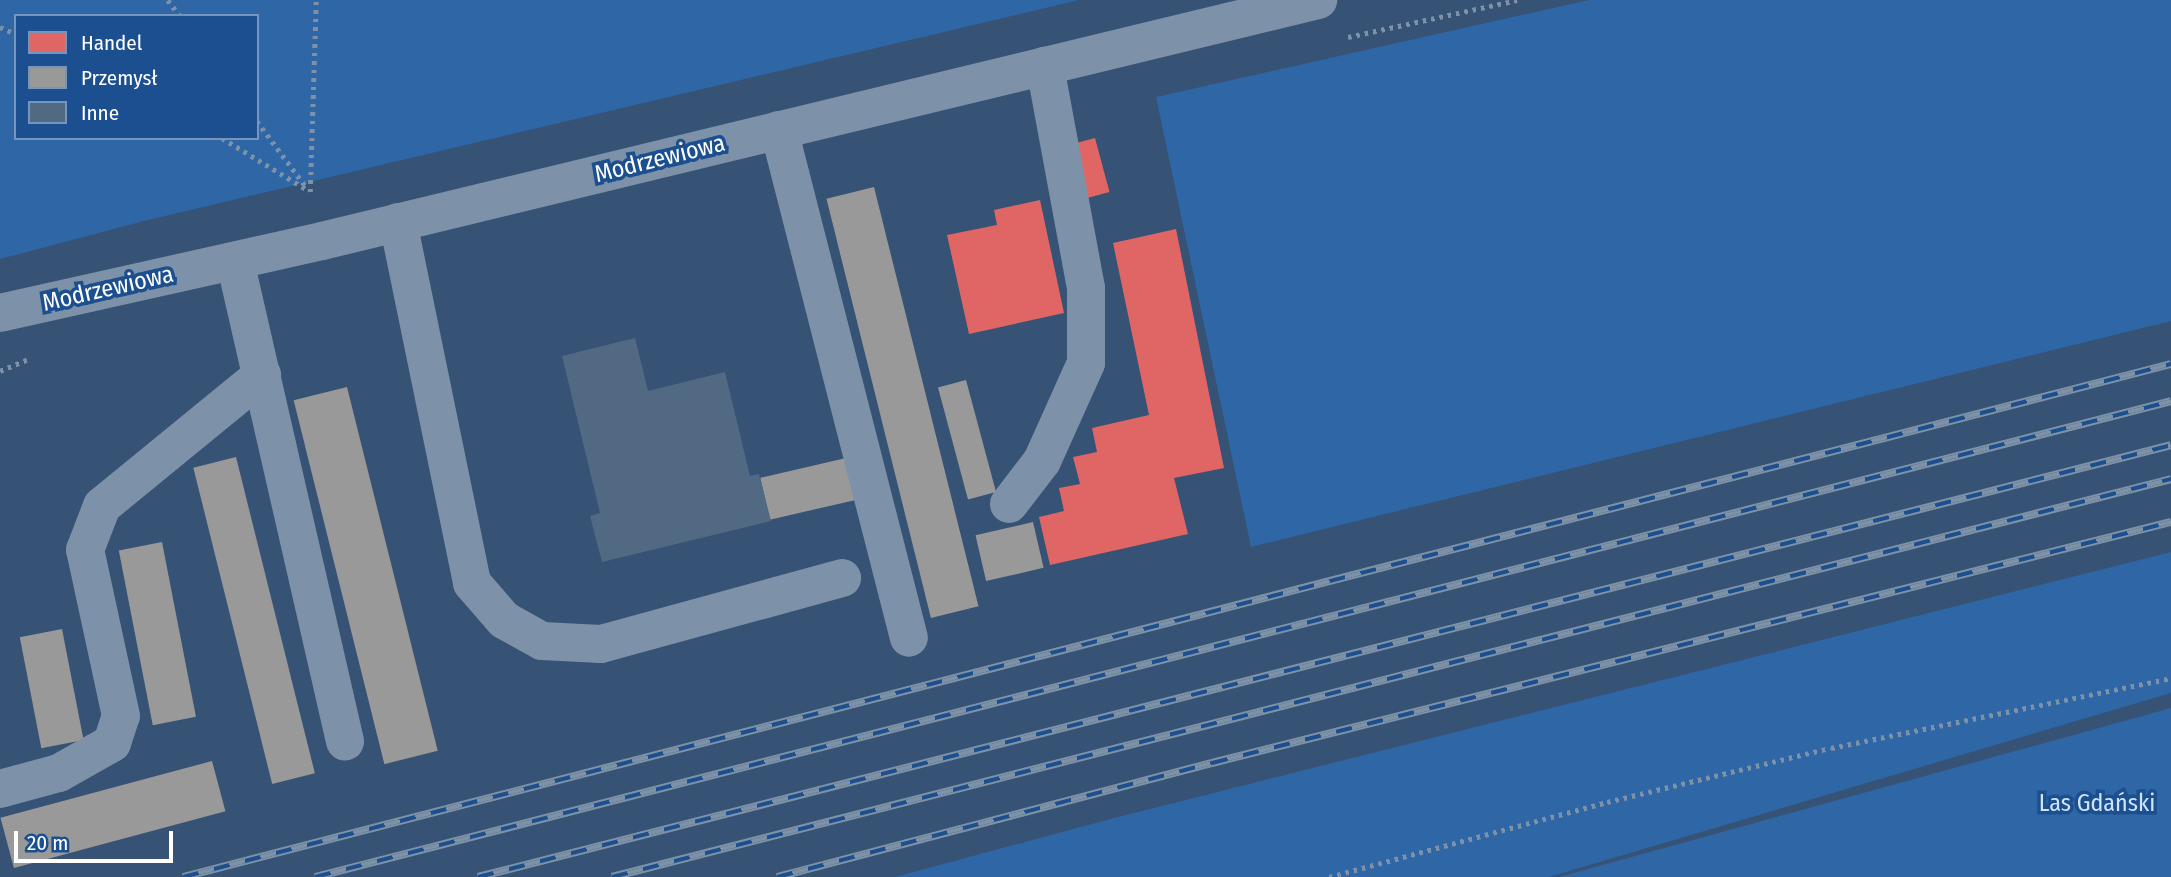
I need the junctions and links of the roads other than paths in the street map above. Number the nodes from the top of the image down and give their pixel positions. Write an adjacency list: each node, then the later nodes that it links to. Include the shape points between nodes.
1 (1318, 0): 2 (street, Modrzewiowa)
2 (1045, 66): 3 (street, Modrzewiowa); 8 (street, via 1086,288 1086,363 1042,461)
3 (779, 130): 4 (street, Modrzewiowa); 10 (street)
4 (398, 222): 5 (street, Modrzewiowa); 9 (street, via 472,583 504,620 542,640 601,644)
5 (235, 261): 6 (street, Modrzewiowa); 7 (street)
6 (0, 313)
7 (261, 375): 11 (street); 12 (street, via 102,506 85,550 121,716 112,743 59,773)
8 (1009, 504)
9 (842, 578)
10 (909, 638)
11 (345, 742)
12 (0, 789)

